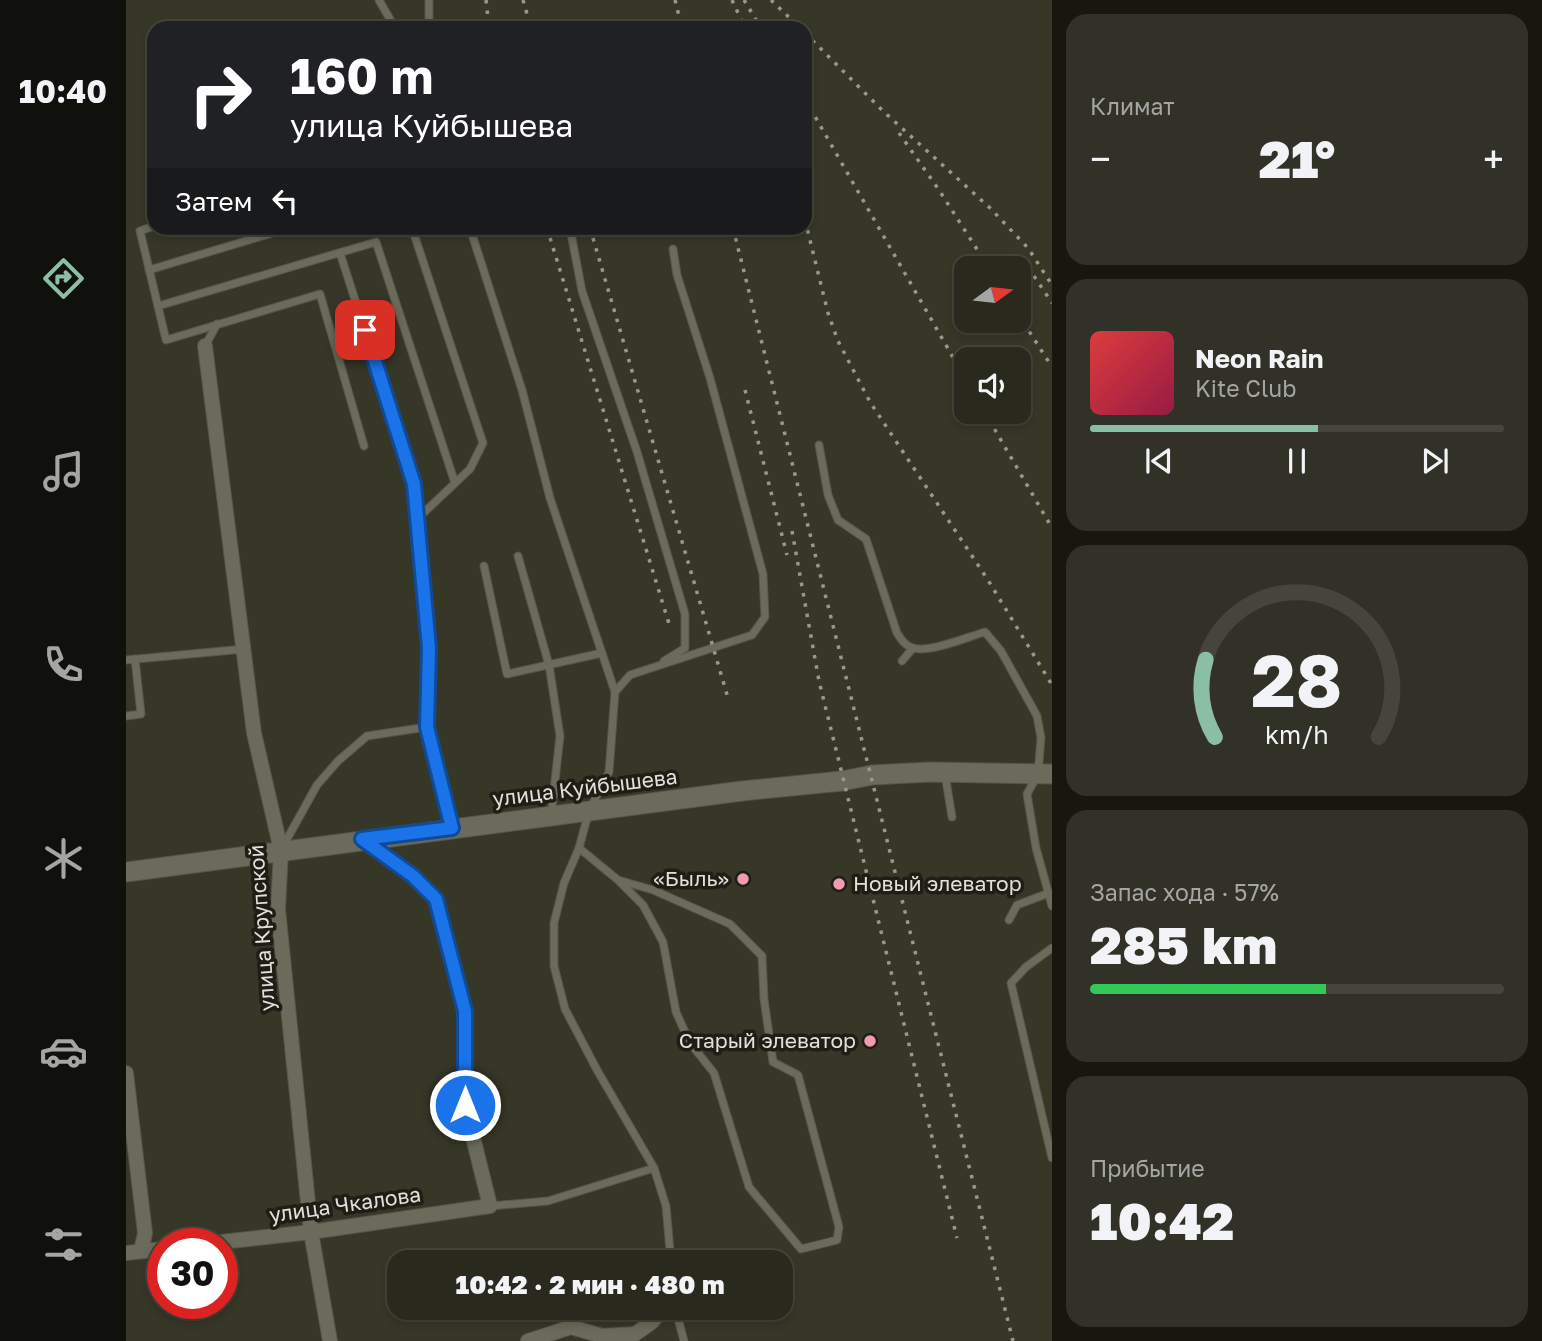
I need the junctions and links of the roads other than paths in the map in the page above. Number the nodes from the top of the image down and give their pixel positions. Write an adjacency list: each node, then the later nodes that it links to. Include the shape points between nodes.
1 (379, 0): 3 (lane)
2 (429, 0): 4 (lane)
3 (391, 21)
4 (429, 21)
5 (147, 228): 12 (lane, via 140,230)
6 (266, 235): 12 (lane)
7 (414, 235): 18 (lane, via 483,443 470,469)
8 (472, 235): 24 (lane, via 522,390 550,498)
9 (571, 235): 29 (lane, via 582,290 685,614 685,648)
10 (673, 249): 29 (lane, via 764,574 765,617 752,635)
11 (340, 253): 13 (lane); 18 (lane, via 376,242); 19 (lane, via 414,484)
12 (149, 270): 13 (lane)
13 (158, 306): 14 (lane, via 166,340)
14 (217, 324): 15 (lane); 17 (lane, via 320,294)
15 (205, 346): 23 (street, улица Крупской)
16 (819, 445): 22 (lane, via 828,495 838,520 866,540 897,633)
17 (364, 446)
18 (455, 483): 19 (lane)
19 (417, 519): 32 (lane, via 429,648)
20 (518, 556): 28 (lane)
21 (484, 566): 28 (lane, via 507,674)
22 (913, 648): 27 (lane); 34 (lane, via 926,649 985,632 1001,651 1037,716)
23 (245, 649): 25 (lane); 41 (street, улица Крупской, via 254,733)
24 (602, 653): 28 (lane); 30 (lane)
25 (135, 659): 26 (lane); 31 (lane, via 141,714)
26 (126, 660)
27 (902, 661)
28 (549, 665): 36 (lane, via 560,736)
29 (655, 666): 30 (lane, via 630,675)
30 (615, 692): 35 (lane, via 609,772)
31 (126, 716)
32 (427, 727): 38 (lane); 41 (lane, via 367,736 317,785)
33 (945, 773): 34 (street, улица Куйбышева); 35 (street, улица Куйбышева, via 872,775); 37 (lane)
34 (1045, 774): 44 (lane, via 1027,794)
35 (589, 811): 36 (street, улица Куйбышева); 40 (lane)
36 (551, 816): 38 (street, улица Куйбышева)
37 (952, 817)
38 (452, 828): 39 (street, улица Куйбышева)
39 (362, 839): 41 (street, улица Куйбышева); 51 (street, via 436,899 465,1011 465,1105)
40 (579, 848): 43 (lane); 50 (lane, via 554,923 554,966 565,1009)
41 (281, 850): 42 (street, улица Куйбышева); 52 (street, улица Крупской, via 278,909)
42 (126, 872)
43 (618, 880): 43 (lane, via 643,905 663,942 676,1012 690,1043 714,1073 749,1187 801,1249 836,1240 839,1227 798,1075 773,1062 762,956 730,924)
44 (1049, 893): 45 (lane); 46 (lane, via 1017,905)
45 (1052, 906)
46 (1009, 920)
47 (1052, 948): 49 (lane, via 1011,983)
48 (126, 1073): 56 (street, via 145,1233)
49 (1052, 1158)
50 (654, 1168): 51 (lane, via 548,1201); 55 (lane, via 666,1206)
51 (490, 1206): 52 (street, улица Чкалова)
52 (311, 1232): 53 (street, улица Чкалова); 60 (street, улица Крупской)
53 (238, 1240)
54 (147, 1250): 56 (street)
55 (670, 1250)
56 (141, 1251): 57 (street)
57 (126, 1253)
58 (654, 1320): 61 (street, via 635,1334 601,1336 571,1327)
59 (678, 1320): 62 (lane)
60 (330, 1341)
61 (528, 1341)
62 (684, 1341)

